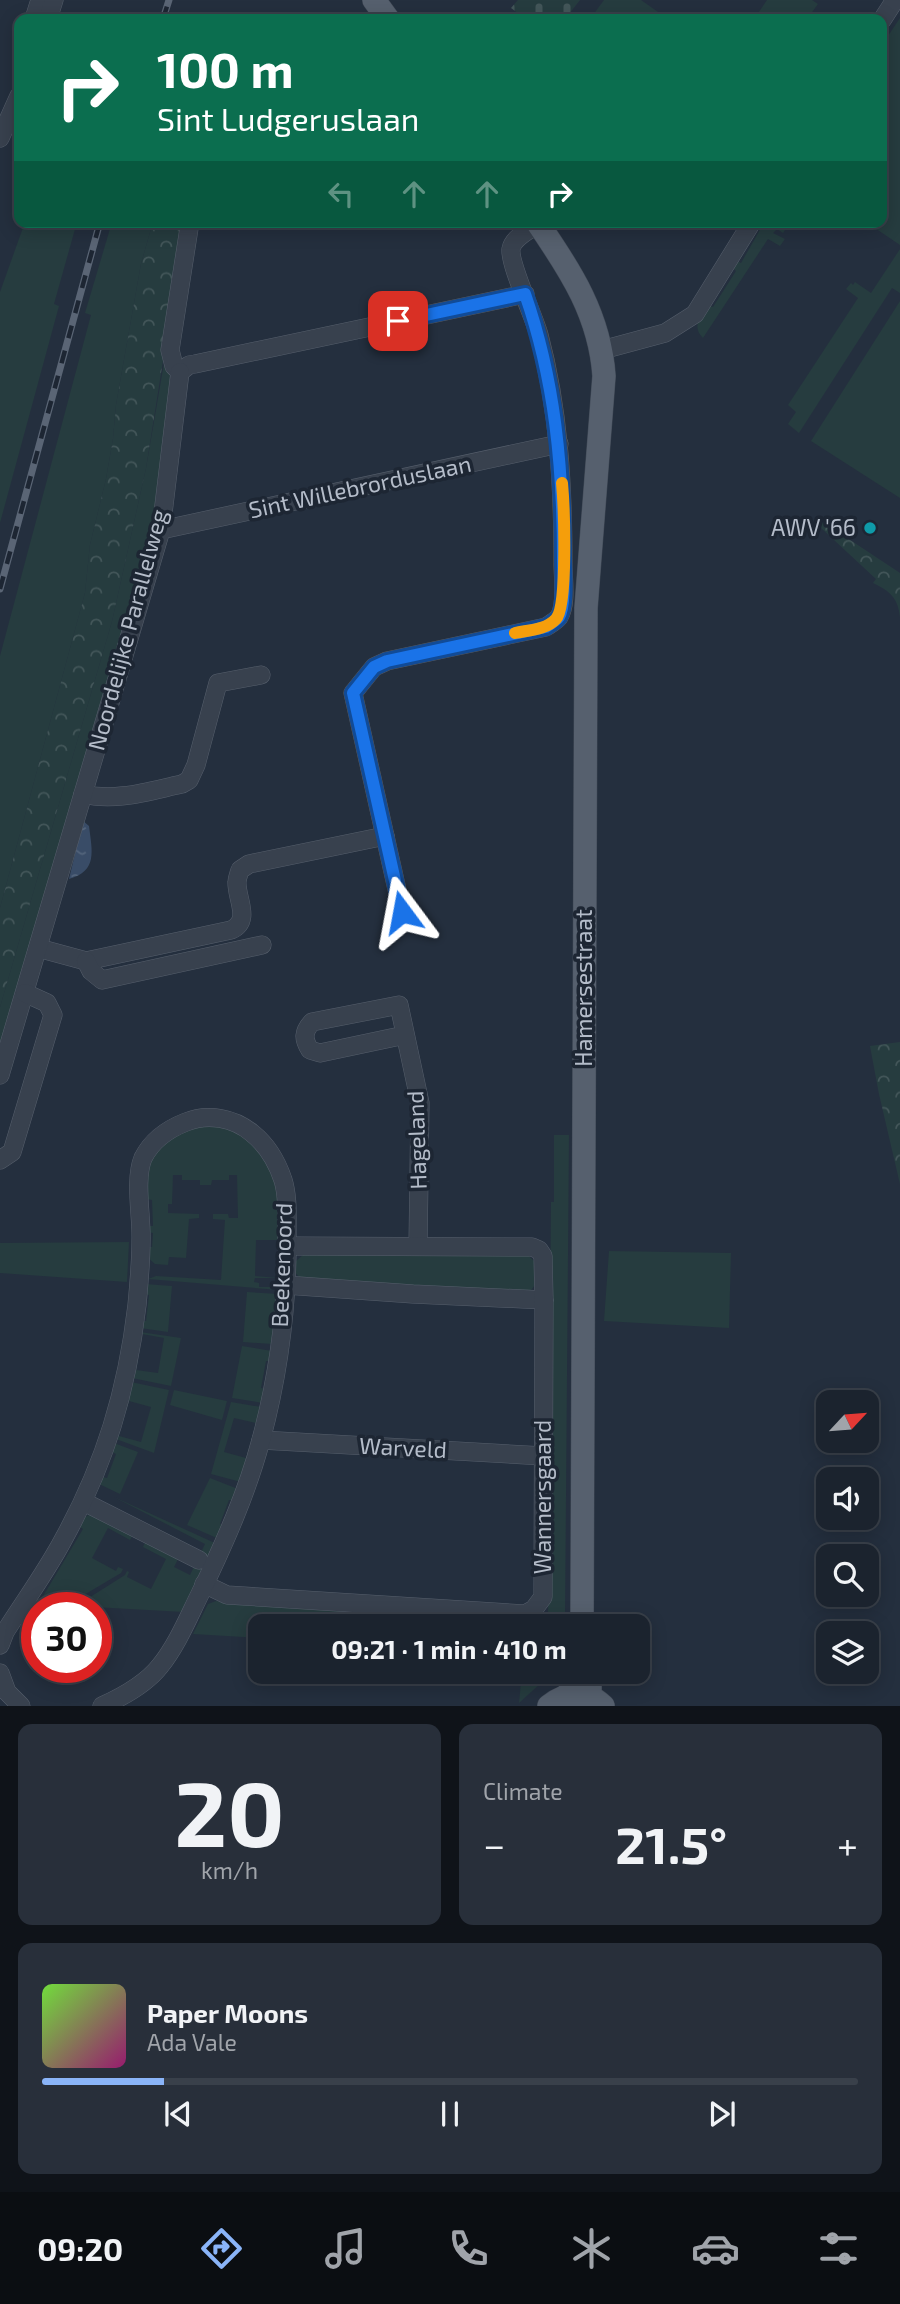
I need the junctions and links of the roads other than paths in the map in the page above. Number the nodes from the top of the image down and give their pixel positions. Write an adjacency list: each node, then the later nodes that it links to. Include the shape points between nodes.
1 (14, 107): 2 (street)
2 (0, 138)
3 (189, 228): 9 (street, Noordelijke Parallelweg, via 170,350)
4 (531, 228): 7 (street, via 511,248)
5 (541, 228): 8 (main road, Hamersestraat, via 578,284)
6 (748, 228): 8 (street, via 701,307 687,321 665,333)
7 (525, 294): 9 (street, via 189,365); 10 (street, via 546,364)
8 (602, 350): 32 (main road, Hamersestraat, via 603,409 586,608)
9 (180, 372): 11 (street, Noordelijke Parallelweg)
10 (559, 444): 11 (street, Sint Willebrorduslaan); 14 (street, via 563,599 559,617 546,627 387,661 374,667 353,693)
11 (161, 530): 13 (street, Noordelijke Parallelweg)
12 (261, 675): 13 (street, via 218,683 189,780 123,797)
13 (83, 794): 17 (street, Noordelijke Parallelweg)
14 (384, 836): 15 (street); 16 (street, via 249,864 240,870 237,882 243,915)
15 (402, 912)
16 (238, 925): 18 (street); 18 (street, via 256,947 102,980)
17 (38, 948): 18 (street); 19 (street, Noordelijke Parallelweg)
18 (86, 961)
19 (25, 993): 21 (street, Noordelijke Parallelweg); 22 (street, via 47,1003 53,1015 12,1152)
20 (405, 1035): 20 (street, Hageland, via 399,1005 312,1022 304,1041 310,1050 320,1053); 24 (street, Hageland, via 420,1103)
21 (0, 1075)
22 (0, 1160)
23 (287, 1246): 24 (street, Wannersgaard); 25 (street, Beekenoord); 29 (street, Beekenoord, via 284,1182 264,1144 250,1132 228,1120 191,1119 154,1142 142,1160 139,1180 142,1239 131,1352 106,1451)
24 (418, 1247): 26 (street, Wannersgaard, via 532,1247 544,1256)
25 (285, 1285): 26 (street); 27 (street, Beekenoord, via 273,1386)
26 (544, 1300): 28 (street, Wannersgaard)
27 (261, 1440): 28 (street, Warveld); 31 (street, Beekenoord, via 236,1515)
28 (544, 1456): 31 (street, Wannersgaard, via 543,1597 525,1614 227,1595)
29 (84, 1502): 30 (street); 33 (street, Beekenoord)
30 (199, 1560)
31 (205, 1584): 37 (street, Beekenoord, via 158,1669)
32 (582, 1614)
33 (0, 1644)
34 (0, 1673): 36 (street, via 7,1692)
35 (588, 1699): 38 (main road, via 560,1698)
36 (22, 1706)
37 (102, 1706)
38 (549, 1706)

